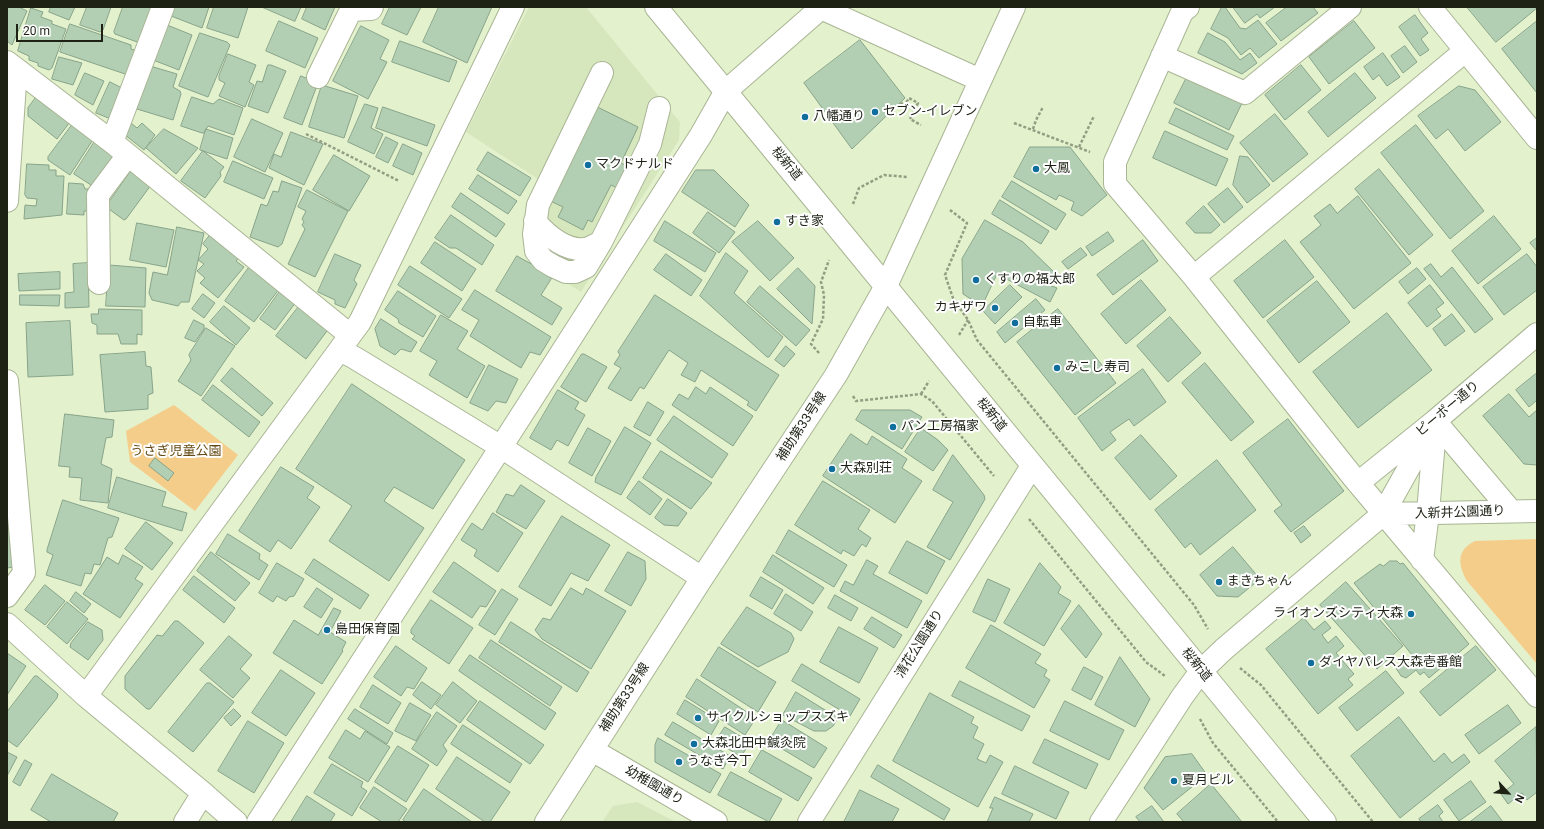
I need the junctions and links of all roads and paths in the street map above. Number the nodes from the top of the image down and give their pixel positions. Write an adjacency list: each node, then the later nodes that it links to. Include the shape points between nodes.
1 (163, 7): 26 (street)
2 (372, 7): 13 (street, via 352,10)
3 (513, 7): 31 (street)
4 (656, 7): 15 (street, 桜新道)
5 (1014, 7): 14 (street, 補助第33号線)
6 (1350, 7): 10 (street, via 1245,93)
7 (1430, 7): 9 (street)
8 (1180, 9): 10 (street)
9 (1465, 51): 24 (street); 34 (street)
10 (1162, 56): 28 (street)
11 (11, 66): 26 (street); 27 (street)
12 (602, 73): 18 (street, via 538,205 534,234 536,251 543,260 566,272 575,272 586,267 650,144)
13 (318, 77)
14 (980, 80): 15 (street, via 821,8); 37 (street, 補助第33号線)
15 (726, 91): 37 (street, 桜新道); 46 (street, via 701,135)
16 (904, 101): 21 (path, via 900,104 904,106 909,98 918,103 910,120)
17 (1043, 107): 22 (path)
18 (659, 108)
19 (1094, 116): 25 (path)
20 (1014, 123): 22 (path)
21 (921, 125)
22 (1033, 129): 25 (path)
23 (306, 134): 31 (path)
24 (1537, 138)
25 (1079, 147): 28 (path)
26 (120, 148): 36 (street, via 98,195); 41 (street)
27 (8, 161): 32 (street)
28 (1115, 162): 34 (street, via 1115,184)
29 (908, 177): 30 (path, via 884,175)
30 (859, 188)
31 (423, 193): 41 (street, via 360,322)
32 (7, 201)
33 (953, 213): 38 (path, via 967,223 945,275 953,298)
34 (1194, 277): 49 (street)
35 (821, 282): 42 (path, via 824,295 823,319)
36 (99, 283)
37 (886, 286): 47 (street, 桜新道); 56 (street, 補助第33号線, via 836,375)
38 (968, 320): 39 (path); 59 (path, via 977,340 1194,605)
39 (959, 334)
40 (1537, 334): 45 (street, ピーポー通り)
41 (345, 342): 46 (street, via 355,358); 63 (street)
42 (811, 344)
43 (7, 381): 57 (street, via 24,573)
44 (856, 401): 48 (path, via 921,394 932,401)
45 (1435, 420): 49 (street, ピーポー通り); 50 (street); 52 (street); 53 (street)
46 (501, 447): 56 (street); 70 (street)
47 (1032, 466): 61 (street, 桜新道); 73 (street, 清花公園通り)
48 (997, 480)
49 (1358, 483): 52 (street)
50 (1511, 511): 51 (street, 入新井公園通り); 53 (street, 入新井公園通り)
51 (1537, 511)
52 (1383, 514): 53 (street, 入新井公園通り); 55 (street); 61 (street)
53 (1428, 514): 55 (street)
54 (1034, 525): 62 (path, via 1146,662)
55 (1422, 560): 64 (street)
56 (702, 578): 66 (street, 補助第33号線)
57 (7, 596)
58 (7, 624): 63 (street)
59 (1204, 625)
60 (1238, 667): 77 (path, via 1261,685)
61 (1201, 671): 74 (street); 76 (street, 桜新道)
62 (1167, 678)
63 (86, 696): 67 (street)
64 (1537, 696)
65 (1204, 723): 75 (path, via 1213,743)
66 (592, 750): 71 (street, 補助第33号線); 72 (street, 幼稚園通り)
67 (203, 793): 68 (street); 69 (street)
68 (185, 822)
69 (236, 822)
70 (258, 822)
71 (546, 822)
72 (716, 822)
73 (808, 822)
74 (1101, 822)
75 (1278, 822)
76 (1325, 822)
77 (1373, 822)

